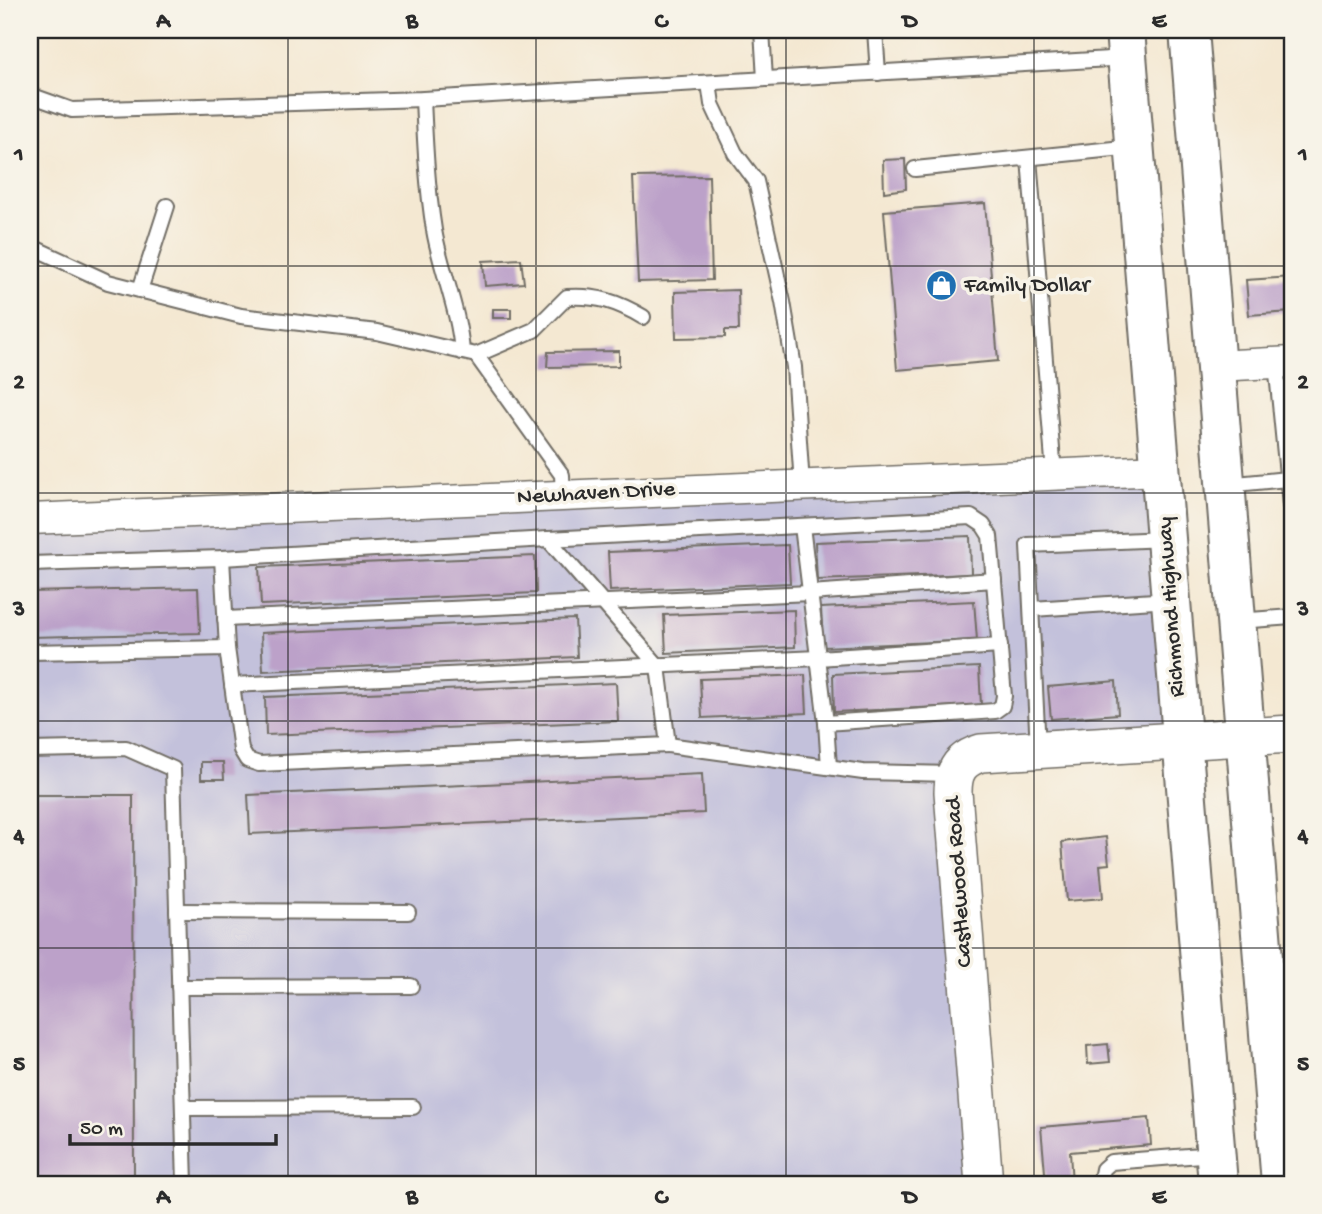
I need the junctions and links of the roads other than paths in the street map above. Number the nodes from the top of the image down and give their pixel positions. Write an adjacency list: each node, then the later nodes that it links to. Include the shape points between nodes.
1 (762, 30): 6 (lane)
2 (875, 30): 5 (lane)
3 (1189, 30): 19 (main road)
4 (1126, 44): 5 (lane); 10 (main road, Richmond Highway)
5 (878, 73): 6 (lane)
6 (765, 79): 7 (lane)
7 (709, 83): 9 (lane); 23 (lane, via 712,104 735,153 756,181 793,367)
8 (30, 95): 9 (lane, via 72,110)
9 (423, 99): 17 (lane, via 434,232)
10 (1135, 147): 11 (lane); 20 (main road, Richmond Highway)
11 (1029, 158): 12 (lane); 21 (lane)
12 (915, 169)
13 (167, 206): 15 (lane)
14 (30, 246): 15 (lane, via 108,282)
15 (140, 290): 17 (lane, via 241,316 377,332)
16 (643, 317): 17 (lane, via 620,303 589,295 567,297 534,330)
17 (469, 354): 25 (lane, via 562,475)
18 (1284, 362): 19 (street); 22 (lane)
19 (1215, 366): 24 (main road)
20 (1161, 470): 21 (street, Newhaven Drive); 30 (main road, Richmond Highway)
21 (1054, 474): 23 (street, Newhaven Drive)
22 (1287, 479): 24 (lane); 26 (lane)
23 (802, 485): 25 (street, Newhaven Drive)
24 (1224, 486): 40 (main road)
25 (563, 496): 27 (street, Newhaven Drive)
26 (1292, 508)
27 (30, 519)
28 (802, 526): 29 (lane); 33 (lane, via 971,517 990,536); 34 (lane)
29 (548, 539): 31 (lane); 36 (lane)
30 (1167, 539): 35 (main road, Richmond Highway); 37 (lane, via 1028,545)
31 (222, 558): 32 (lane); 39 (lane)
32 (30, 564)
33 (994, 580): 34 (lane); 41 (lane)
34 (810, 593): 36 (lane); 44 (lane)
35 (1170, 600): 37 (lane); 50 (main road, Richmond Highway)
36 (603, 603): 39 (lane); 45 (lane)
37 (1032, 609): 52 (lane)
38 (1292, 617): 40 (lane)
39 (225, 619): 42 (lane)
40 (1235, 621): 49 (main road)
41 (1000, 646): 44 (lane); 47 (lane, via 1004,695 1002,706 995,711)
42 (227, 648): 43 (lane); 46 (lane)
43 (30, 652)
44 (818, 658): 45 (lane); 47 (lane)
45 (658, 666): 46 (lane); 51 (lane)
46 (232, 685): 51 (lane, via 241,750 247,760 260,764)
47 (826, 723): 54 (lane)
48 (1292, 734): 49 (street, Castlewood Road)
49 (1245, 736): 50 (street, Castlewood Road); 66 (main road, via 1274,1016)
50 (1183, 740): 52 (street, Castlewood Road); 62 (main road, Richmond Highway)
51 (668, 745): 54 (lane)
52 (1038, 749): 55 (street, Castlewood Road, via 972,755)
53 (30, 750): 56 (lane, via 127,748 173,769)
54 (829, 767): 55 (lane)
55 (954, 774): 64 (street, Castlewood Road)
56 (177, 911): 57 (lane); 59 (lane)
57 (408, 912)
58 (411, 986): 59 (lane)
59 (179, 988): 61 (lane)
60 (412, 1107): 61 (lane)
61 (183, 1108): 63 (lane)
62 (1217, 1169): 65 (lane, via 1111,1162 1102,1169)
63 (186, 1184)
64 (984, 1184)
65 (1100, 1184)
66 (1281, 1184)

